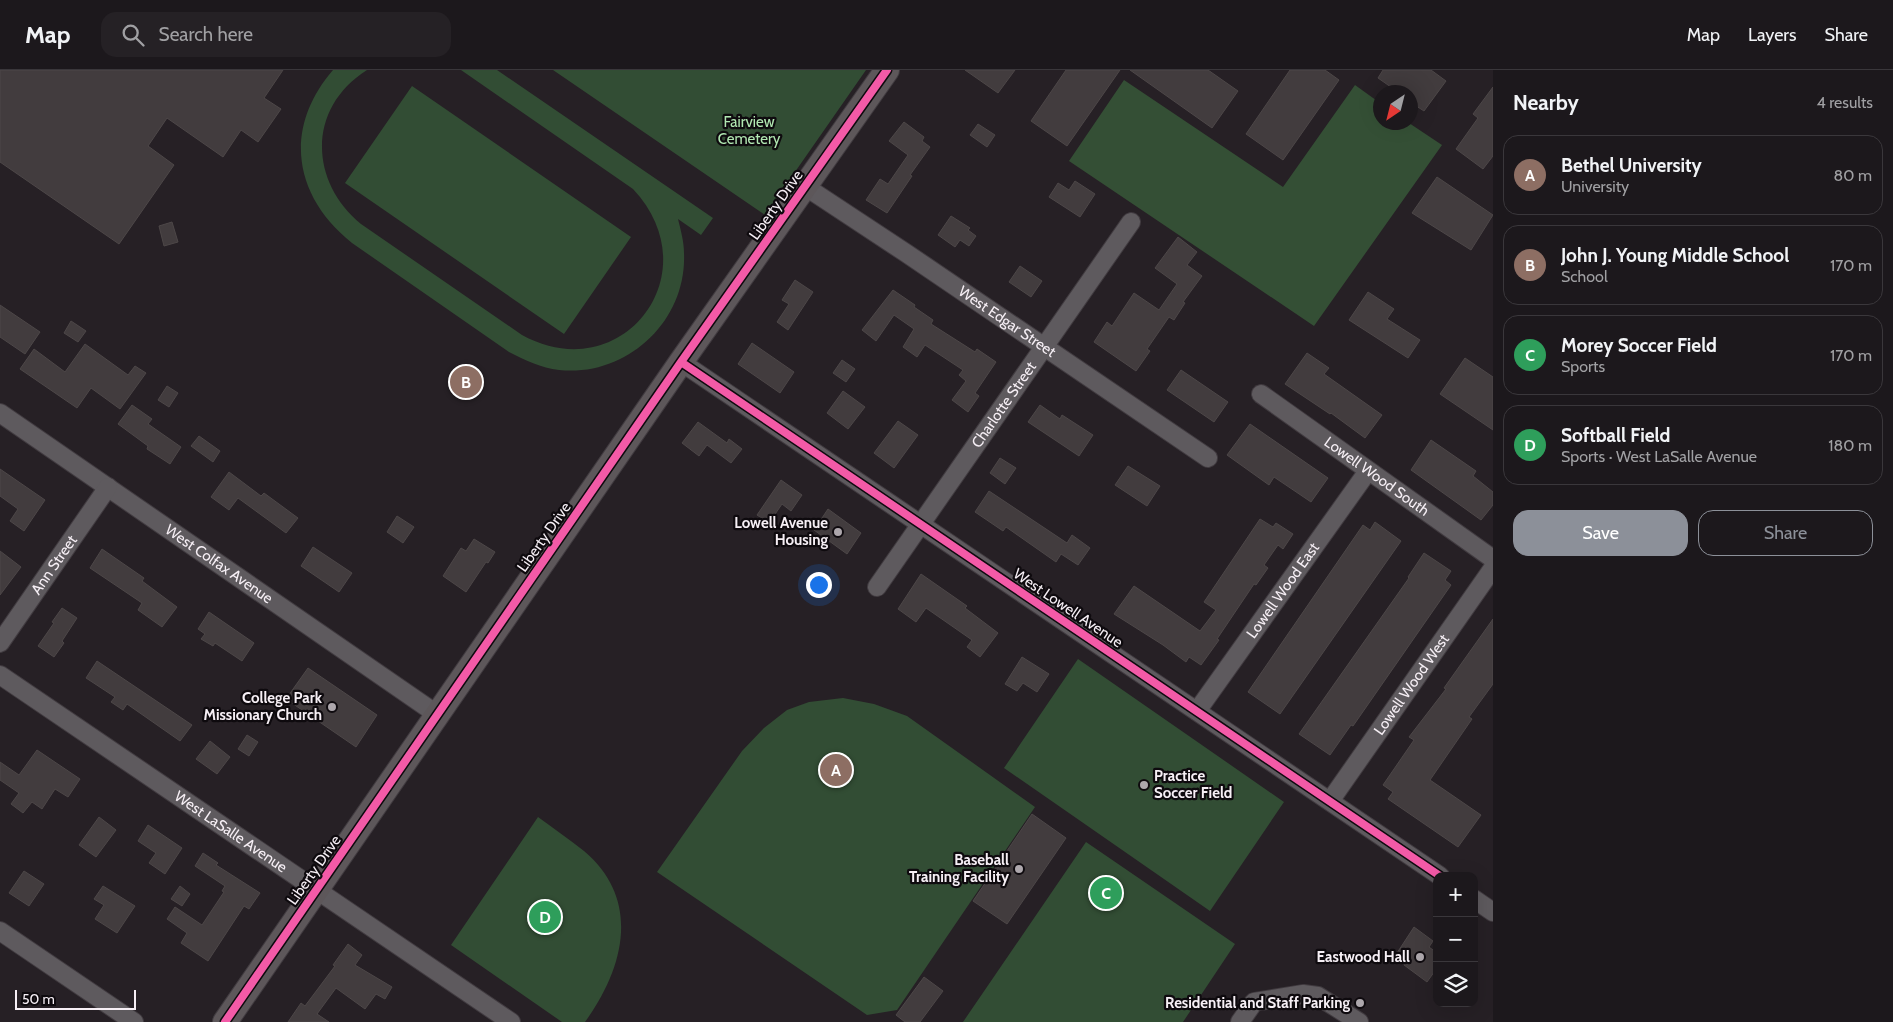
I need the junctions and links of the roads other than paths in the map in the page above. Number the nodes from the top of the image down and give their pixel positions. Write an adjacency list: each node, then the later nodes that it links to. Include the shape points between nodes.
1 (887, 70): 2 (street, Liberty Drive)
2 (806, 187): 4 (street, West Edgar Street); 5 (street, Liberty Drive)
3 (1131, 222): 4 (street, Charlotte Street)
4 (1044, 347): 8 (street, West Edgar Street); 11 (street, Charlotte Street)
5 (681, 362): 11 (street, West Lowell Avenue); 18 (street, Liberty Drive)
6 (1260, 394): 9 (street, Lowell Wood South)
7 (0, 413): 10 (street, West Colfax Avenue)
8 (1208, 458)
9 (1368, 470): 12 (street, Lowell Wood South); 17 (street, Lowell Wood East)
10 (108, 486): 15 (street, Ann Street); 18 (street, West Colfax Avenue)
11 (920, 524): 14 (street, Charlotte Street); 17 (street, West Lowell Avenue)
12 (1493, 559)
13 (1493, 568): 19 (street, Lowell Wood West)
14 (877, 587)
15 (0, 642)
16 (0, 675): 21 (street, West LaSalle Avenue)
17 (1198, 711): 19 (street, West Lowell Avenue)
18 (438, 715): 21 (street, Liberty Drive)
19 (1330, 801): 20 (street, West Lowell Avenue)
20 (1434, 872)
21 (316, 890): 26 (street, Liberty Drive); 27 (street, West LaSalle Avenue)
22 (1478, 903): 23 (street)
23 (1493, 912)
24 (0, 931): 25 (street)
25 (134, 1022)
26 (225, 1022)
27 (511, 1022)
28 (1240, 1022): 29 (street, via 1254,1002 1303,994 1318,996)
29 (1358, 1022)

